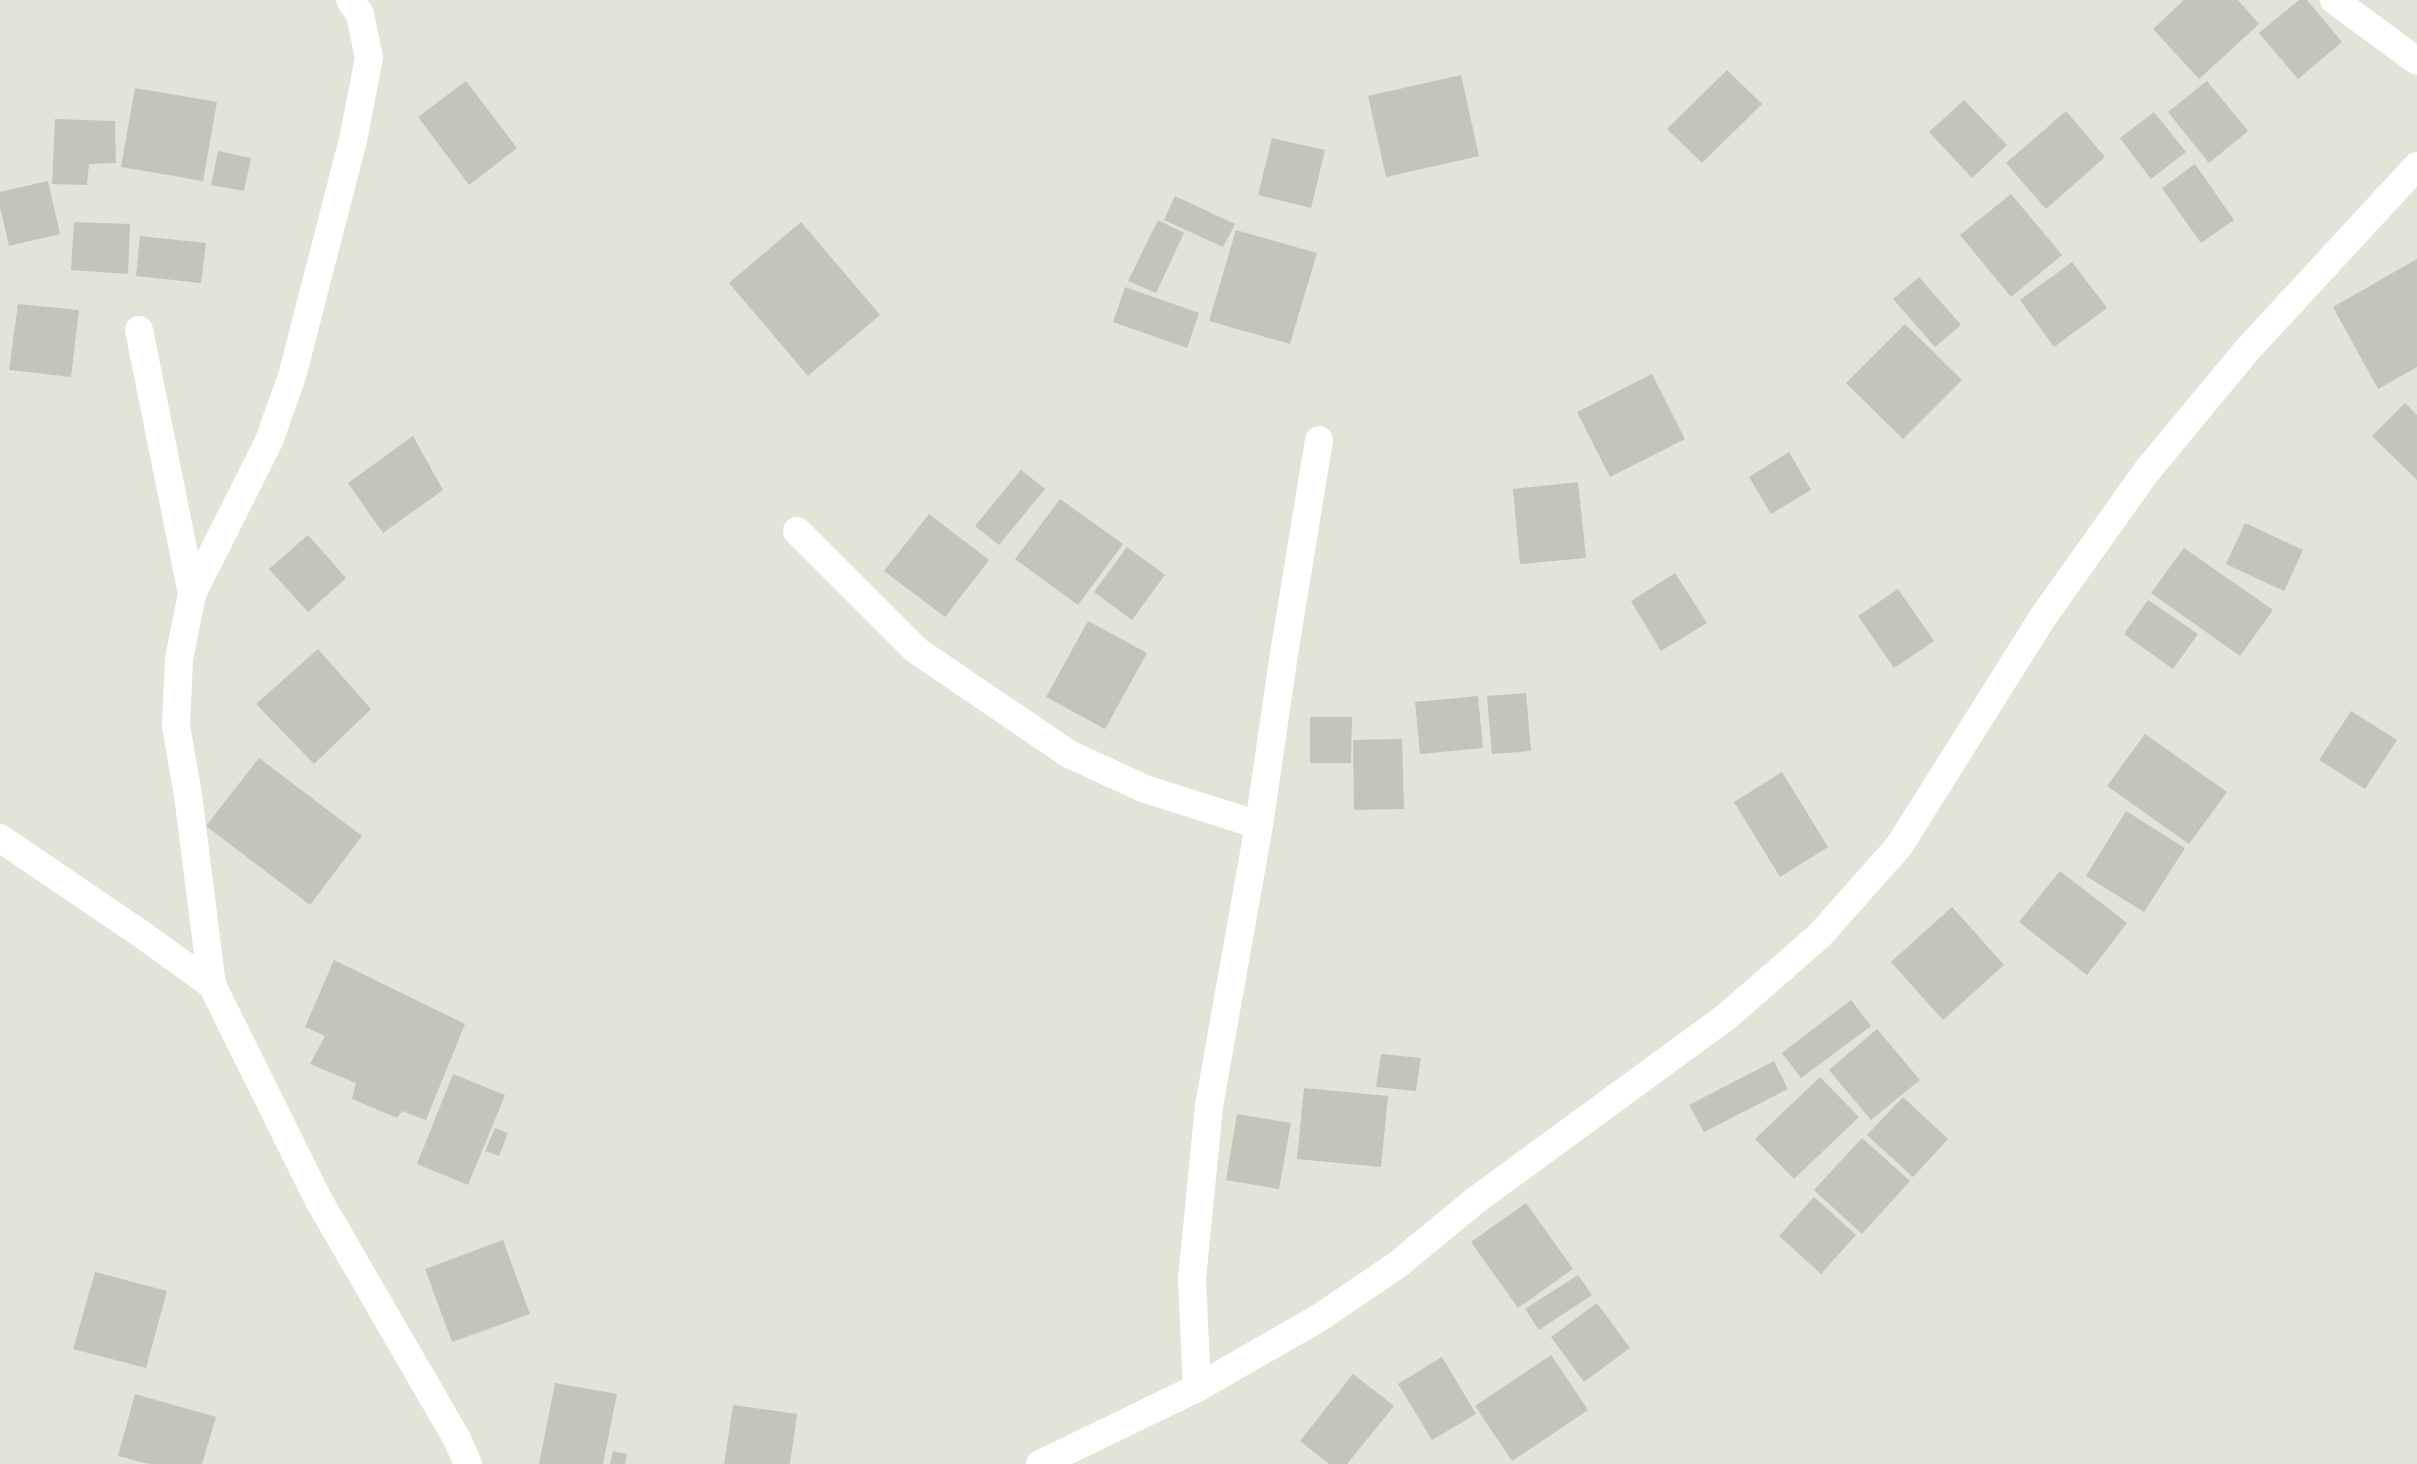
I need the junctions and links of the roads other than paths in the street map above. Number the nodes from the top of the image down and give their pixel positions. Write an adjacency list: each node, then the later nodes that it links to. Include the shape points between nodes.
1 (350, 0): 8 (street, via 360,14 369,58 353,140 292,376 269,441)
2 (2334, 0): 3 (street)
3 (2417, 61)
4 (2417, 166): 12 (street, via 2248,350 2146,472 2043,618 1899,846 1819,936 1726,1017 1476,1200 1398,1265 1320,1318)
5 (139, 330): 8 (street)
6 (1320, 440): 9 (street)
7 (797, 531): 9 (street, via 916,650 1069,754 1145,789)
8 (192, 594): 11 (street, via 179,660 176,726)
9 (1258, 825): 12 (street, via 1209,1106 1192,1279)
10 (0, 838): 11 (street)
11 (212, 985): 13 (street, via 318,1199 457,1439)
12 (1197, 1388): 14 (street)
13 (468, 1464)
14 (1040, 1464)

